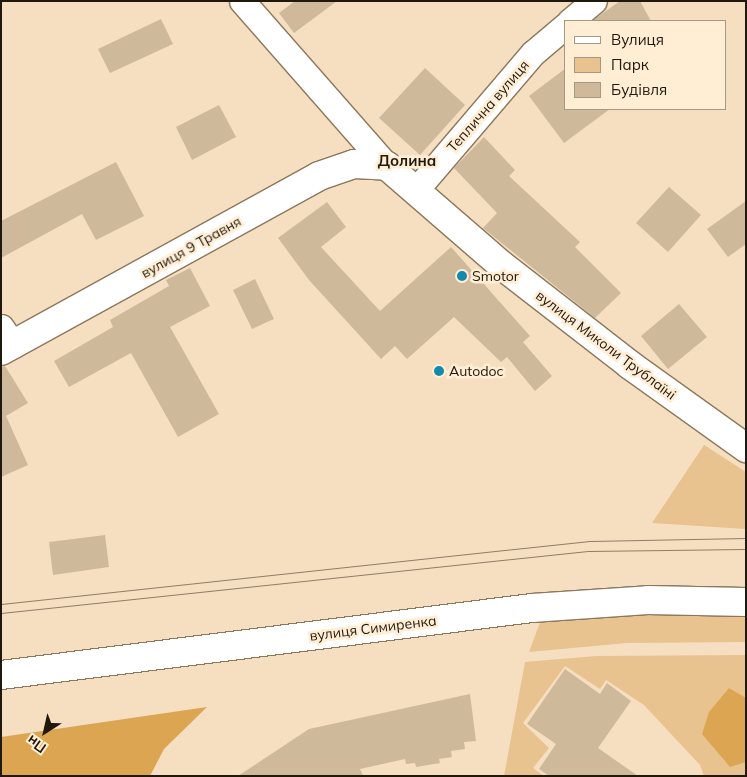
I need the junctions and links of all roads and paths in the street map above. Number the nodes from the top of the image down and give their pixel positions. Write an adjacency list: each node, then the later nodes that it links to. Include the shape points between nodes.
1 (242, 1): 5 (street, вулиця Миколи Трублаїні)
2 (594, 1): 3 (street)
3 (571, 20)
4 (564, 27): 6 (street, Теплична вулиця, via 533,54)
5 (387, 166): 6 (street, вулиця Миколи Трублаїні); 7 (street, вулиця 9 Травня, via 354,164 319,176)
6 (415, 191): 8 (street, вулиця Миколи Трублаїні, via 630,365)
7 (5, 341)
8 (746, 448)
9 (746, 602): 10 (street, вулиця Симиренка, via 648,600 532,608)
10 (1, 675)

